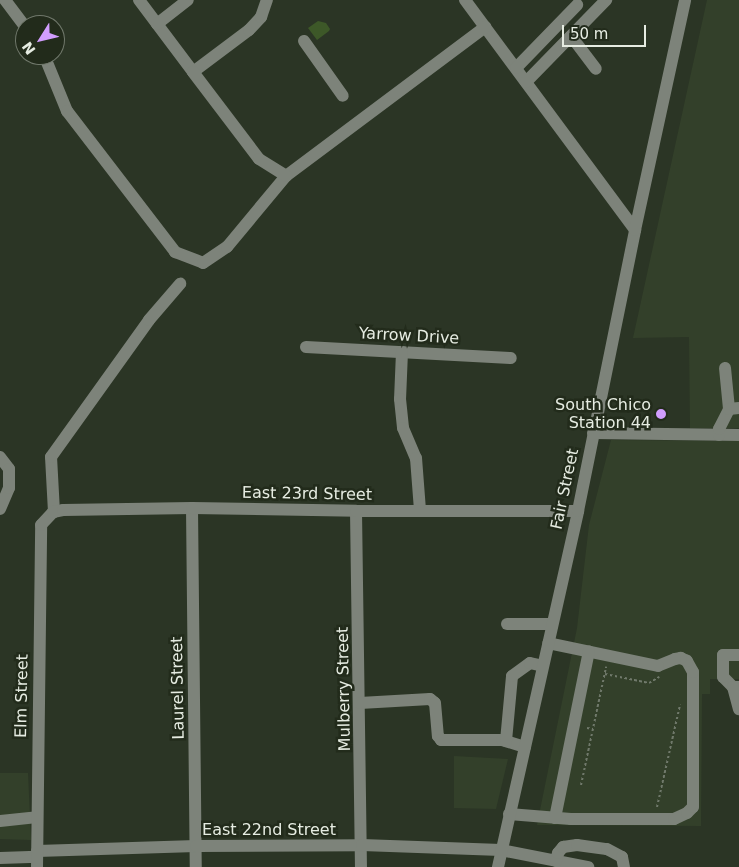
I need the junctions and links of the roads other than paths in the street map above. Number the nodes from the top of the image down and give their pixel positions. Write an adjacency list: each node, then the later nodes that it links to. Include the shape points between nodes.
1 (5, 0): 9 (street)
2 (139, 0): 10 (street)
3 (188, 0): 10 (street)
4 (267, 0): 17 (street, via 261,17 249,30)
5 (465, 0): 11 (street)
6 (606, 0): 12 (street)
7 (685, 0): 21 (street, Fair Street)
8 (577, 5): 15 (street)
9 (16, 15)
10 (157, 24): 17 (street)
11 (485, 27): 15 (street); 20 (street)
12 (571, 36): 16 (street); 18 (street)
13 (304, 41): 19 (street)
14 (48, 65): 20 (street, via 67,111 175,252 203,263 227,247)
15 (516, 68): 18 (street)
16 (596, 69)
17 (193, 72): 20 (street, via 259,159)
18 (526, 82): 21 (street)
19 (343, 96)
20 (286, 176)
21 (635, 230): 28 (street, Fair Street)
22 (180, 284): 38 (street, via 149,320 51,458)
23 (306, 347): 24 (street, Yarrow Drive)
24 (402, 352): 25 (street, Yarrow Drive); 35 (street, via 400,399 403,428 416,458)
25 (511, 358)
26 (725, 368): 27 (street)
27 (734, 409): 29 (street, via 719,429)
28 (594, 433): 29 (street); 37 (street, Fair Street)
29 (719, 435): 30 (street)
30 (739, 436)
31 (0, 457): 32 (street)
32 (4, 474): 34 (street, via 9,488)
33 (192, 508): 36 (street, East 23rd Street); 38 (street, East 23rd Street); 55 (street, Laurel Street)
34 (0, 509)
35 (420, 510): 36 (street, East 23rd Street); 37 (street, East 23rd Street)
36 (356, 511): 46 (street, Mulberry Street)
37 (578, 511): 40 (street, Fair Street)
38 (54, 512): 51 (street, Elm Street, via 41,525)
39 (507, 624): 40 (street)
40 (552, 624): 41 (street, Fair Street)
41 (548, 643): 42 (street); 44 (street, Fair Street)
42 (589, 651): 52 (street); 52 (street, via 658,666 675,659 687,661 693,672 693,807 674,819)
43 (739, 655): 45 (street, via 723,655 723,677)
44 (543, 666): 48 (street, via 530,663 512,676); 49 (street, Fair Street)
45 (736, 687): 47 (street)
46 (360, 703): 48 (street, via 430,699 435,703 441,740); 54 (street, Mulberry Street)
47 (739, 709)
48 (506, 741): 49 (street)
49 (525, 747): 50 (street, Fair Street)
50 (509, 814): 52 (street); 56 (street, Fair Street)
51 (37, 817): 53 (street); 58 (street, Elm Street)
52 (555, 818)
53 (0, 821)
54 (362, 845): 55 (street, East 22nd Street); 56 (street, East 22nd Street); 61 (street, Mulberry Street)
55 (196, 846): 58 (street, East 22nd Street); 60 (street, Laurel Street)
56 (501, 850): 59 (street, East 22nd Street); 62 (street, Fair Street)
57 (0, 858): 58 (street, East 22nd Street)
58 (37, 858)
59 (556, 861): 63 (street, East 22nd Street); 64 (street, via 563,847 576,846 607,849 622,857)
60 (196, 867)
61 (361, 867)
62 (498, 867)
63 (588, 867)
64 (624, 867)

